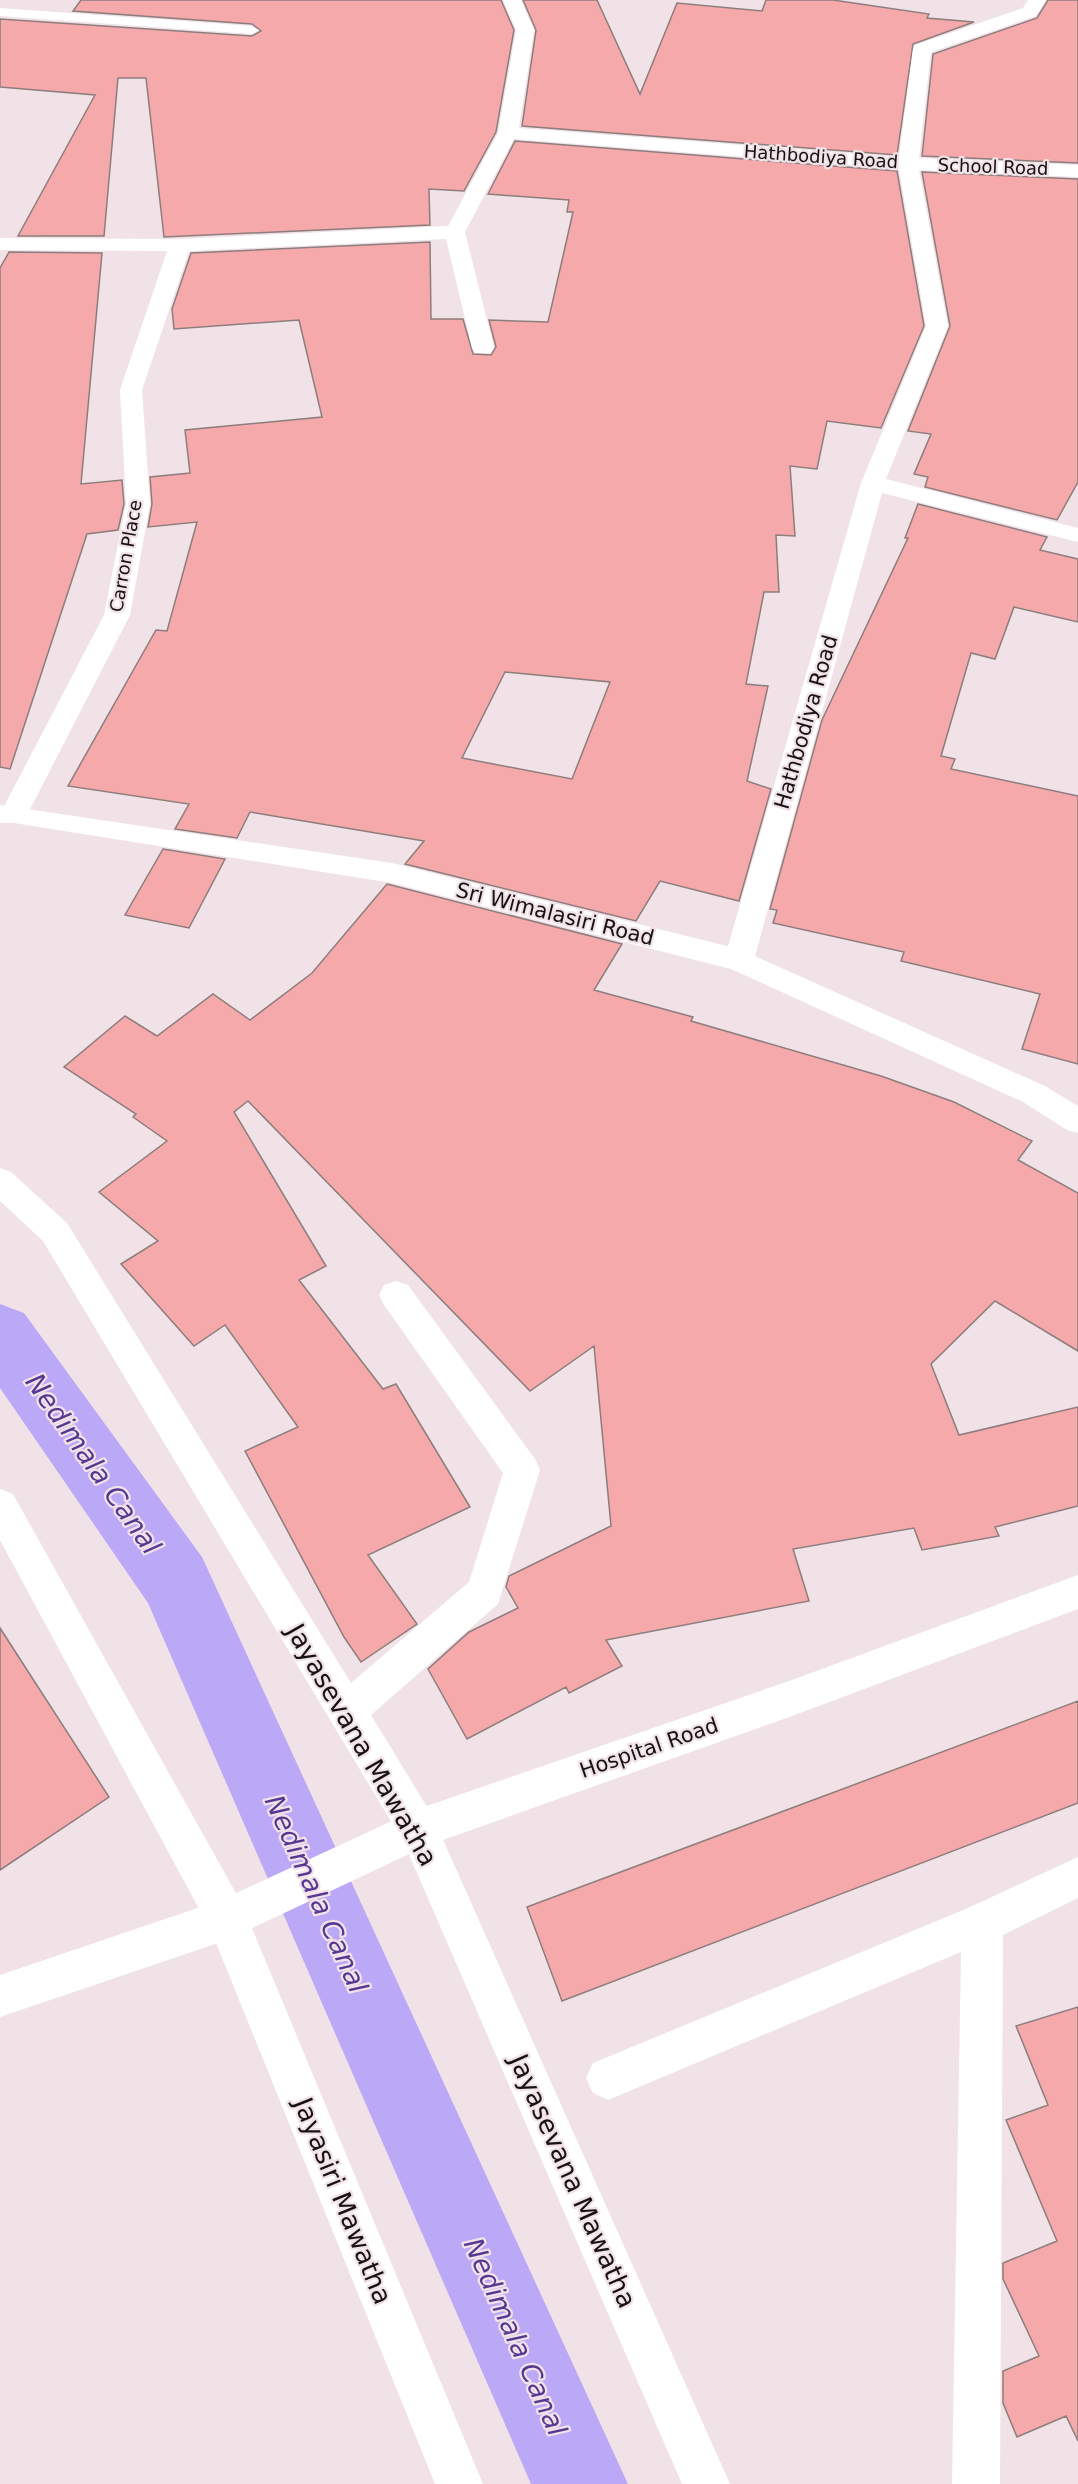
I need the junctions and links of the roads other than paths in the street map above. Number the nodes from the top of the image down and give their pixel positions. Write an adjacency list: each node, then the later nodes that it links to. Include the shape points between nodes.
1 (512, 0): 5 (street, via 525,30)
2 (1037, 0): 6 (street, via 1030,12 922,50)
3 (0, 12): 4 (lane)
4 (252, 30)
5 (508, 133): 6 (street, Hathbodiya Road); 8 (street)
6 (908, 164): 7 (street, School Road); 12 (street, Hathbodiya Road, via 937,326)
7 (1078, 171)
8 (455, 232): 10 (street); 11 (street)
9 (0, 244): 10 (street)
10 (180, 245): 14 (street, Carron Place, via 131,390 138,504 117,615)
11 (483, 348)
12 (873, 483): 13 (street); 15 (street, Hathbodiya Road)
13 (1078, 535)
14 (7, 814): 15 (street, Sri Wimalasiri Road, via 392,873)
15 (739, 960): 16 (street, Sri Wimalasiri Road, via 1034,1094)
16 (1078, 1121)
17 (0, 1181): 21 (street, Jayasevana Mawatha, via 55,1232)
18 (396, 1295): 21 (street, via 522,1470 485,1592)
19 (0, 1505): 24 (street, Jayasiri Mawatha)
20 (1078, 1592): 22 (street, Hospital Road, via 792,1698)
21 (345, 1713): 22 (street, Jayasevana Mawatha)
22 (417, 1829): 24 (street, Hospital Road); 29 (street, Jayasevana Mawatha)
23 (1078, 1877): 25 (street)
24 (227, 1919): 26 (street, Hospital Road); 28 (street, Jayasiri Mawatha)
25 (982, 1923): 27 (street); 30 (street)
26 (0, 1996)
27 (608, 2078)
28 (459, 2484)
29 (706, 2484)
30 (976, 2484)

